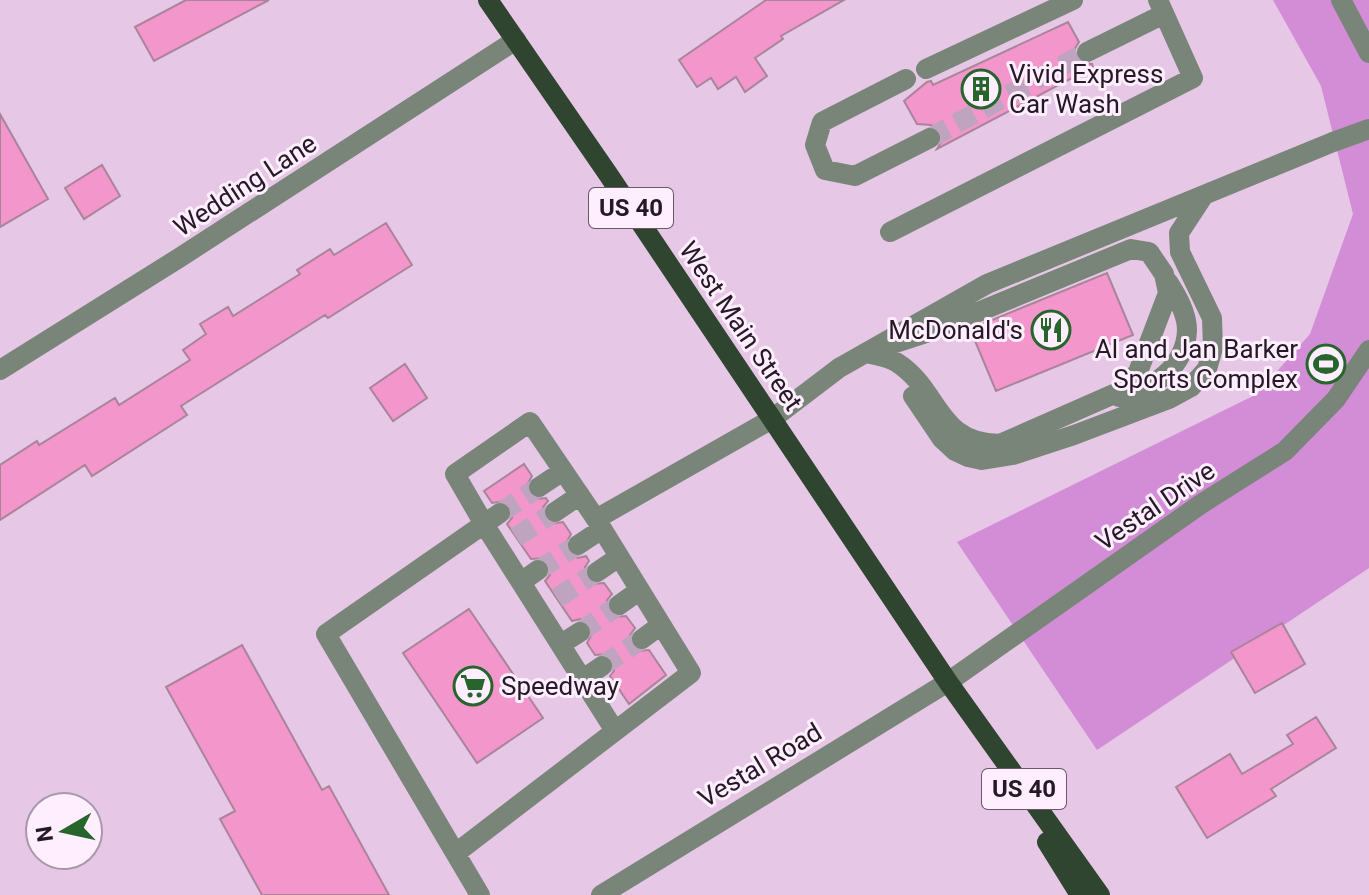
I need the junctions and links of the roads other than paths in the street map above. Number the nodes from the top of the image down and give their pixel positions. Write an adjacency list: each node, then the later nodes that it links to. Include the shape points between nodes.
1 (488, 0): 5 (main road, West Main Street / US 40)
2 (1073, 0): 8 (street)
3 (1341, 0): 7 (street)
4 (1161, 7): 6 (street); 13 (street, via 1193,78)
5 (516, 40): 17 (street, Wedding Lane); 19 (main road, West Main Street / US 40)
6 (1087, 52)
7 (1369, 53)
8 (926, 69)
9 (906, 79): 11 (street, via 822,122 815,145 825,170 855,176)
10 (1369, 129): 12 (street)
11 (930, 138)
12 (1204, 195): 16 (street, via 987,284); 16 (street, via 1179,233 1180,252 1212,318 1213,348 1207,369 1191,387 1169,399 1013,455 982,460 948,445 893,373)
13 (890, 232)
14 (1164, 274): 16 (street, via 1149,252 1131,249); 18 (street, via 1168,293 1138,372 1123,390); 18 (street, via 1185,317 1182,355 1155,384)
15 (1369, 350): 39 (street, Vestal Drive, via 1336,399 1285,451)
16 (865, 353): 18 (street, via 895,361 961,436 978,444 1000,444); 19 (street)
17 (0, 370)
18 (1099, 400)
19 (772, 419): 25 (street); 39 (main road, West Main Street / US 40)
20 (563, 471): 21 (street); 22 (street); 24 (street, via 530,422 455,474)
21 (539, 487)
22 (580, 495): 23 (street); 25 (street)
23 (555, 512)
24 (492, 518): 32 (street, via 529,576); 41 (street, via 326,634)
25 (599, 524): 26 (street); 27 (street)
26 (578, 545)
27 (619, 557): 28 (street); 29 (street)
28 (597, 572)
29 (640, 590): 31 (street); 33 (street)
30 (557, 598): 32 (street)
31 (619, 605)
32 (539, 610): 36 (street)
33 (661, 625): 35 (street); 40 (street, via 691,673)
34 (580, 632): 36 (street)
35 (642, 639)
36 (561, 644): 38 (street)
37 (602, 666): 38 (street)
38 (583, 679): 40 (street)
39 (948, 682): 43 (street, Vestal Road); 44 (main road, West Main Street / US 40); 45 (main road, West Main Street / US 40)
40 (615, 731): 41 (street)
41 (456, 853): 42 (street)
42 (480, 895)
43 (601, 895)
44 (1080, 895)
45 (1100, 895)

